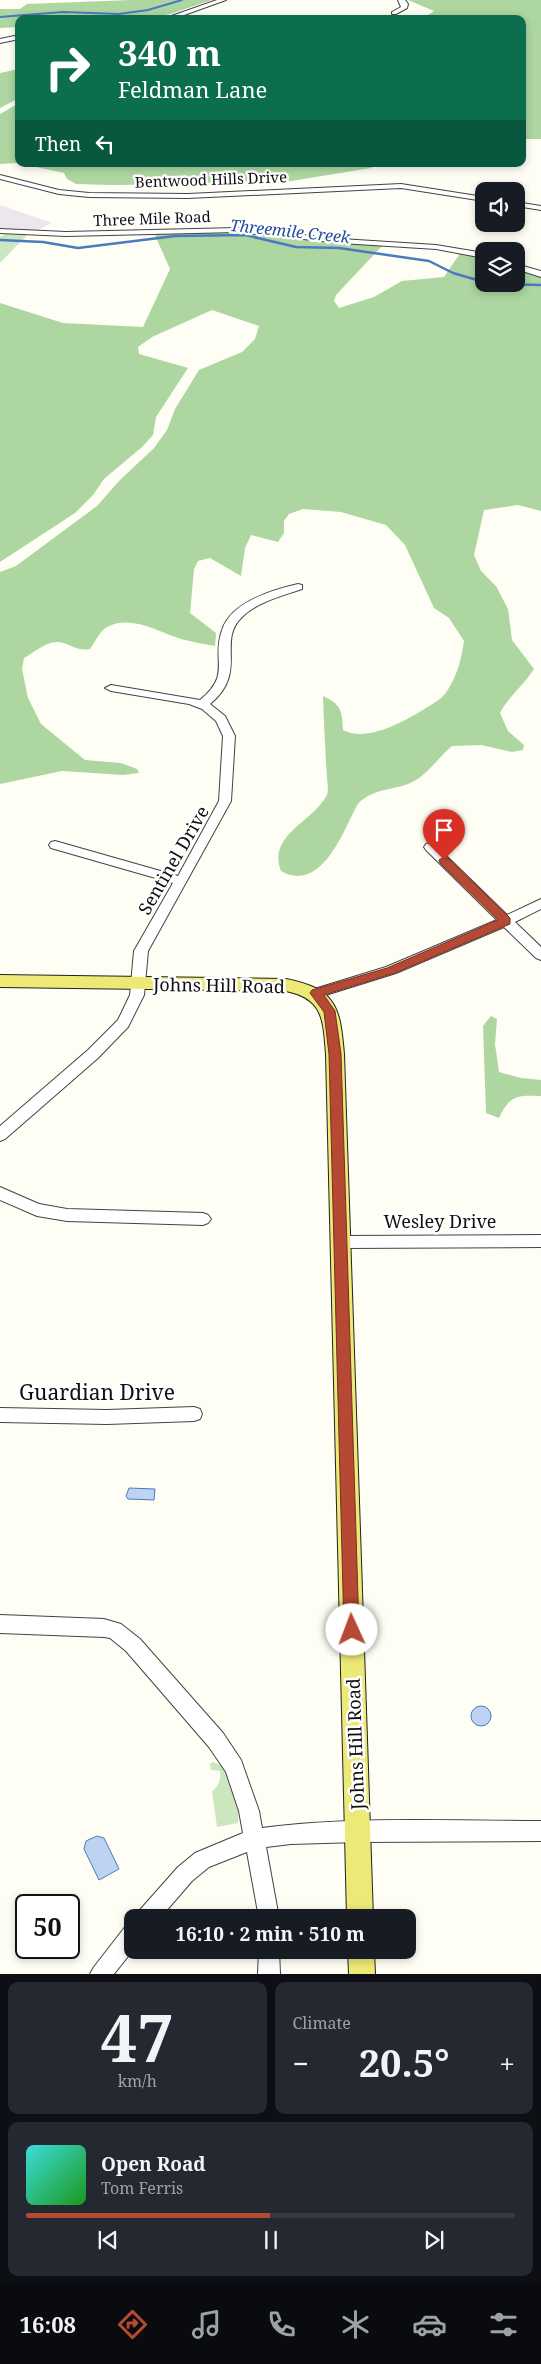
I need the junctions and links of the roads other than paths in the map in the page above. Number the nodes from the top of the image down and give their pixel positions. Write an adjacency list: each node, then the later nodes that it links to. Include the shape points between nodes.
1 (223, 0): 4 (street)
2 (401, 0): 3 (street, via 404,8)
3 (394, 13)
4 (178, 15)
5 (15, 38): 6 (street)
6 (0, 41)
7 (0, 177): 8 (street, Bentwood Hills Drive, via 59,192 89,195 188,196 401,186)
8 (475, 198)
9 (525, 205): 10 (street)
10 (541, 208)
11 (0, 231): 12 (street, Three Mile Road, via 66,234 238,230 436,247)
12 (475, 254)
13 (525, 269): 14 (street)
14 (541, 274)
15 (298, 587): 17 (street, via 249,607 231,622 225,636 222,683)
16 (111, 688): 17 (street, Sentinel Drive, via 178,697)
17 (202, 705): 20 (street, Sentinel Drive, via 221,719 229,736 227,789 221,812)
18 (55, 845): 20 (street)
19 (430, 847): 22 (street)
20 (181, 881): 25 (street, Sentinel Drive, via 141,951)
21 (541, 903): 22 (street)
22 (506, 921): 23 (street); 26 (street, via 391,970)
23 (541, 955)
24 (0, 981): 25 (main road, Johns Hill Road)
25 (139, 984): 26 (main road, Johns Hill Road, via 265,983 298,986); 27 (street, via 132,1008 117,1031)
26 (316, 993): 31 (main road, Johns Hill Road, via 330,1011 335,1054)
27 (0, 1135)
28 (0, 1193): 29 (street, via 37,1210 67,1215)
29 (202, 1219)
30 (541, 1241): 31 (street, Wesley Drive)
31 (340, 1242): 36 (main road, Johns Hill Road)
32 (194, 1414): 33 (street, Guardian Drive, via 117,1417)
33 (0, 1415)
34 (0, 1624): 37 (street, via 95,1626 114,1630 124,1637 226,1752 241,1785)
35 (541, 1831): 36 (street)
36 (358, 1832): 37 (street, via 291,1834); 40 (main road, Johns Hill Road)
37 (254, 1839): 38 (street, via 202,1860); 39 (street)
38 (154, 1909)
39 (267, 1909)
40 (360, 1909)
41 (124, 1944): 44 (street)
42 (269, 1959): 45 (street)
43 (361, 1959): 46 (main road)
44 (101, 1974)
45 (269, 1974)
46 (362, 1974)

